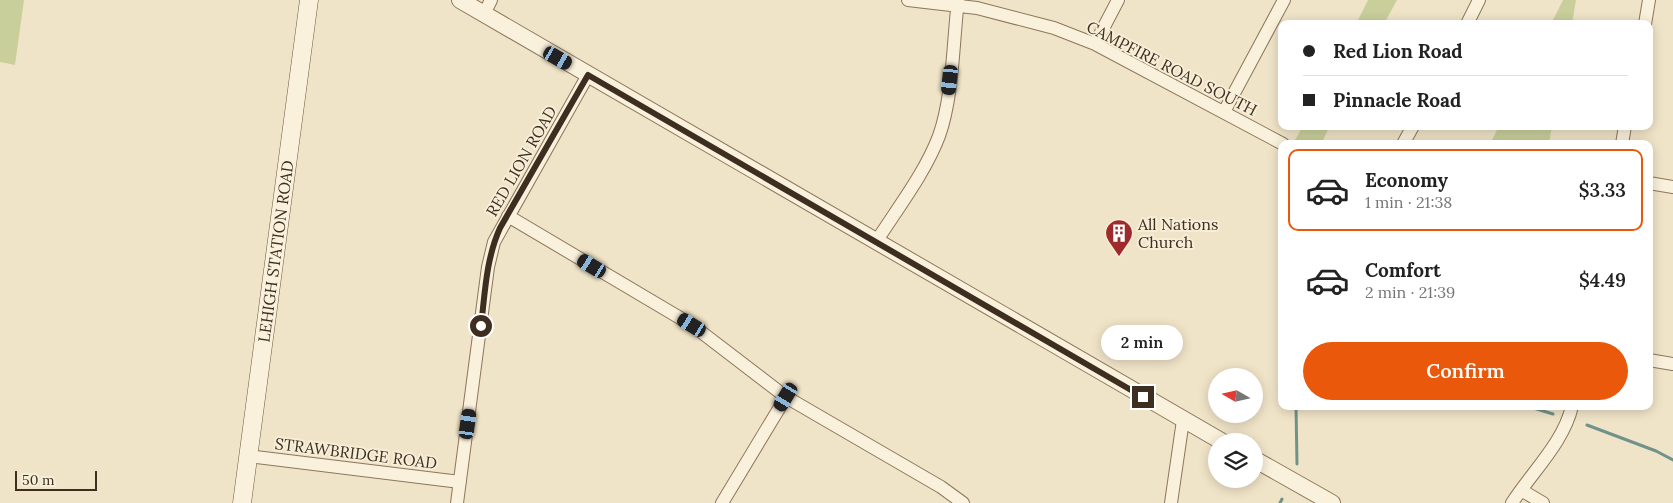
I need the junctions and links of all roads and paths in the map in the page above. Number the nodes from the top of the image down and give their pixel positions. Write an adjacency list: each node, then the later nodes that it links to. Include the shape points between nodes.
1 (309, 0): 26 (main road, LEHIGH STATION ROAD)
2 (460, 0): 9 (street)
3 (908, 0): 8 (street, CAMPFIRE ROAD SOUTH)
4 (1118, 0): 12 (street)
5 (1284, 0): 14 (street)
6 (1479, 0): 10 (street)
7 (1649, 0): 11 (street)
8 (958, 3): 12 (street, CAMPFIRE ROAD SOUTH, via 1028,20); 19 (street, via 948,98 939,136 923,168)
9 (487, 7): 13 (street)
10 (1469, 20)
11 (1646, 20)
12 (1095, 44): 14 (street, CAMPFIRE ROAD SOUTH)
13 (588, 75): 18 (street, RED LION ROAD); 19 (street)
14 (1224, 112): 15 (street, CAMPFIRE ROAD SOUTH)
15 (1278, 141)
16 (1653, 184): 17 (street)
17 (1673, 187)
18 (508, 216): 22 (street, via 692,325); 28 (street, RED LION ROAD, via 494,242 488,267)
19 (876, 242): 24 (street)
20 (1653, 361): 21 (street)
21 (1673, 364)
22 (786, 397): 32 (street); 33 (street)
23 (1570, 410): 29 (street, via 1553,448)
24 (1182, 420): 25 (street); 34 (street)
25 (1208, 434)
26 (248, 456): 28 (street, STRAWBRIDGE ROAD); 30 (main road, LEHIGH STATION ROAD)
27 (1263, 464): 35 (street)
28 (460, 482): 31 (street, RED LION ROAD)
29 (1521, 490): 36 (street); 37 (street)
30 (242, 503)
31 (457, 503)
32 (722, 503)
33 (963, 503)
34 (1171, 503)
35 (1332, 503)
36 (1512, 503)
37 (1543, 503)

